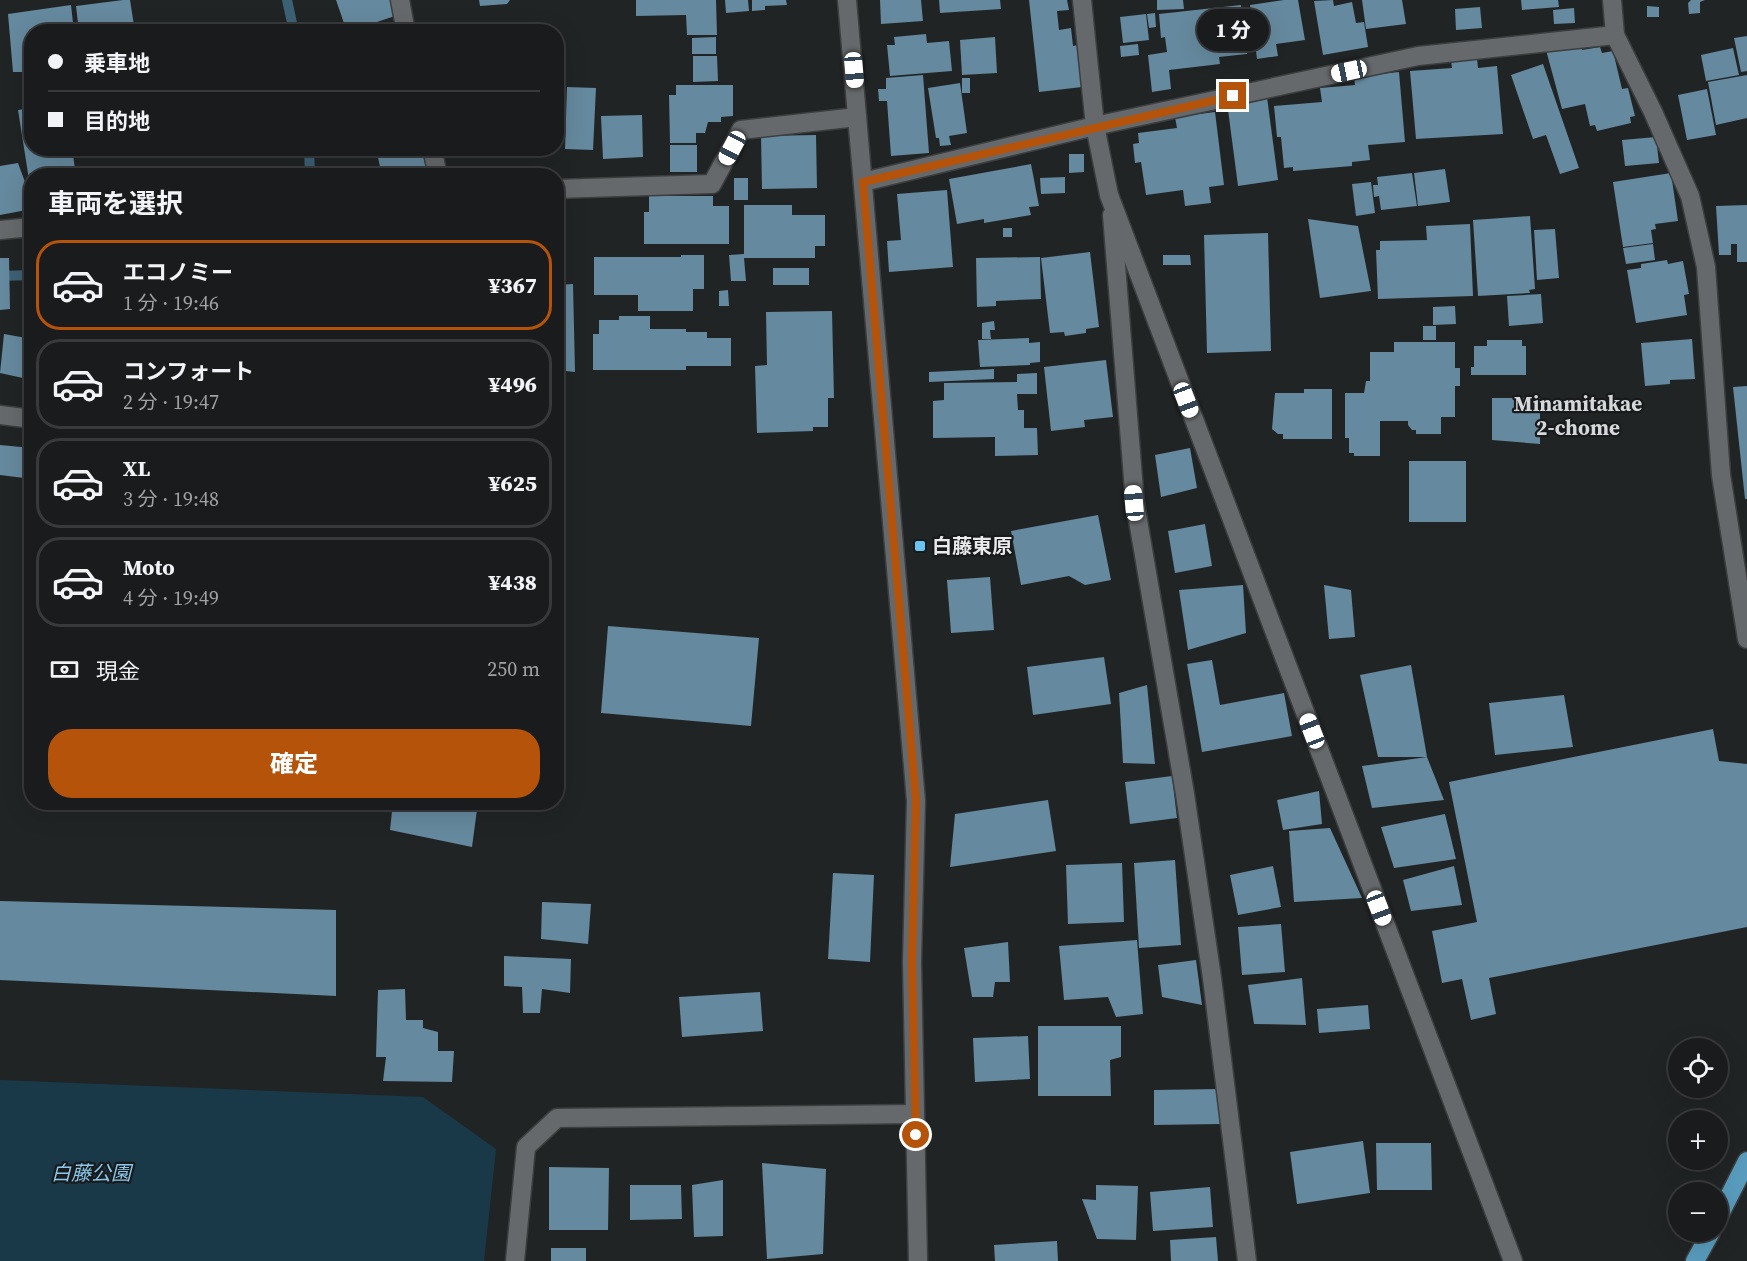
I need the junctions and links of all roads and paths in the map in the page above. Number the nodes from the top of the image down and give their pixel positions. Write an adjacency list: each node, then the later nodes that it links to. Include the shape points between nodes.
1 (399, 0): 5 (street)
2 (847, 0): 7 (street)
3 (1082, 0): 8 (street)
4 (1612, 0): 6 (street)
5 (404, 24)
6 (1615, 35): 8 (street, via 1418,56); 16 (street, via 1690,196 1706,267 1721,475)
7 (857, 117): 9 (street); 10 (street, via 741,130 712,184)
8 (1095, 126): 9 (street); 11 (street)
9 (863, 182): 17 (street, via 916,801 912,962)
10 (564, 189)
11 (1111, 201): 23 (street, via 1134,503 1187,806); 24 (street)
12 (24, 228): 13 (street)
13 (0, 230)
14 (0, 415): 15 (street)
15 (24, 418)
16 (1747, 639)
17 (915, 1114): 21 (street, via 557,1118 526,1147); 22 (street)
18 (1747, 1161): 19 (main road)
19 (1728, 1198)
20 (1705, 1242): 25 (main road)
21 (515, 1261)
22 (918, 1261)
23 (1247, 1261)
24 (1513, 1261)
25 (1695, 1261)

